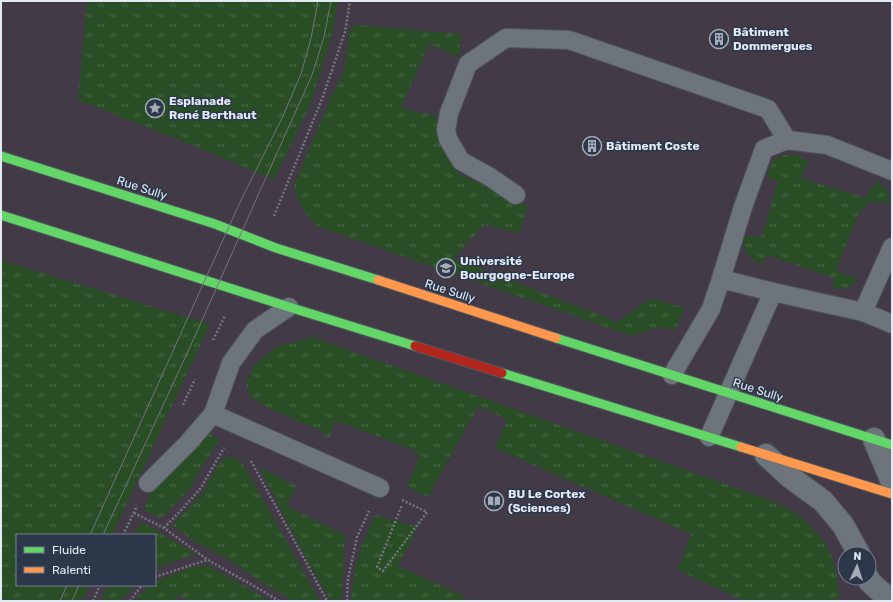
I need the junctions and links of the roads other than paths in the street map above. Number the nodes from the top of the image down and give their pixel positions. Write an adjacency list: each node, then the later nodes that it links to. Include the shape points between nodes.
1 (787, 140): 3 (lane, via 827,145); 4 (lane, via 768,109 569,40 506,38 468,64 449,113 446,130 448,139 461,162 490,177); 7 (lane, via 764,149)
2 (1, 156): 12 (main road, Rue Sully)
3 (892, 171)
4 (516, 195)
5 (1, 215): 9 (main road)
6 (892, 247): 10 (lane)
7 (721, 279): 8 (lane); 12 (lane, via 711,309)
8 (773, 292): 10 (lane); 13 (lane)
9 (290, 307): 14 (lane, via 255,330 231,363); 15 (main road)
10 (863, 312): 11 (lane)
11 (892, 324)
12 (672, 375): 13 (main road, Rue Sully)
13 (728, 393): 15 (lane); 16 (main road, Rue Sully)
14 (213, 414): 19 (lane); 20 (lane)
15 (709, 437): 17 (main road)
16 (883, 442): 18 (street)
17 (766, 455): 21 (main road); 22 (street, via 790,478 824,501 843,525)
18 (892, 482)
19 (148, 483)
20 (380, 488)
21 (892, 494)
22 (855, 546)
23 (892, 578): 25 (street)
24 (874, 586): 25 (street)
25 (890, 601)

